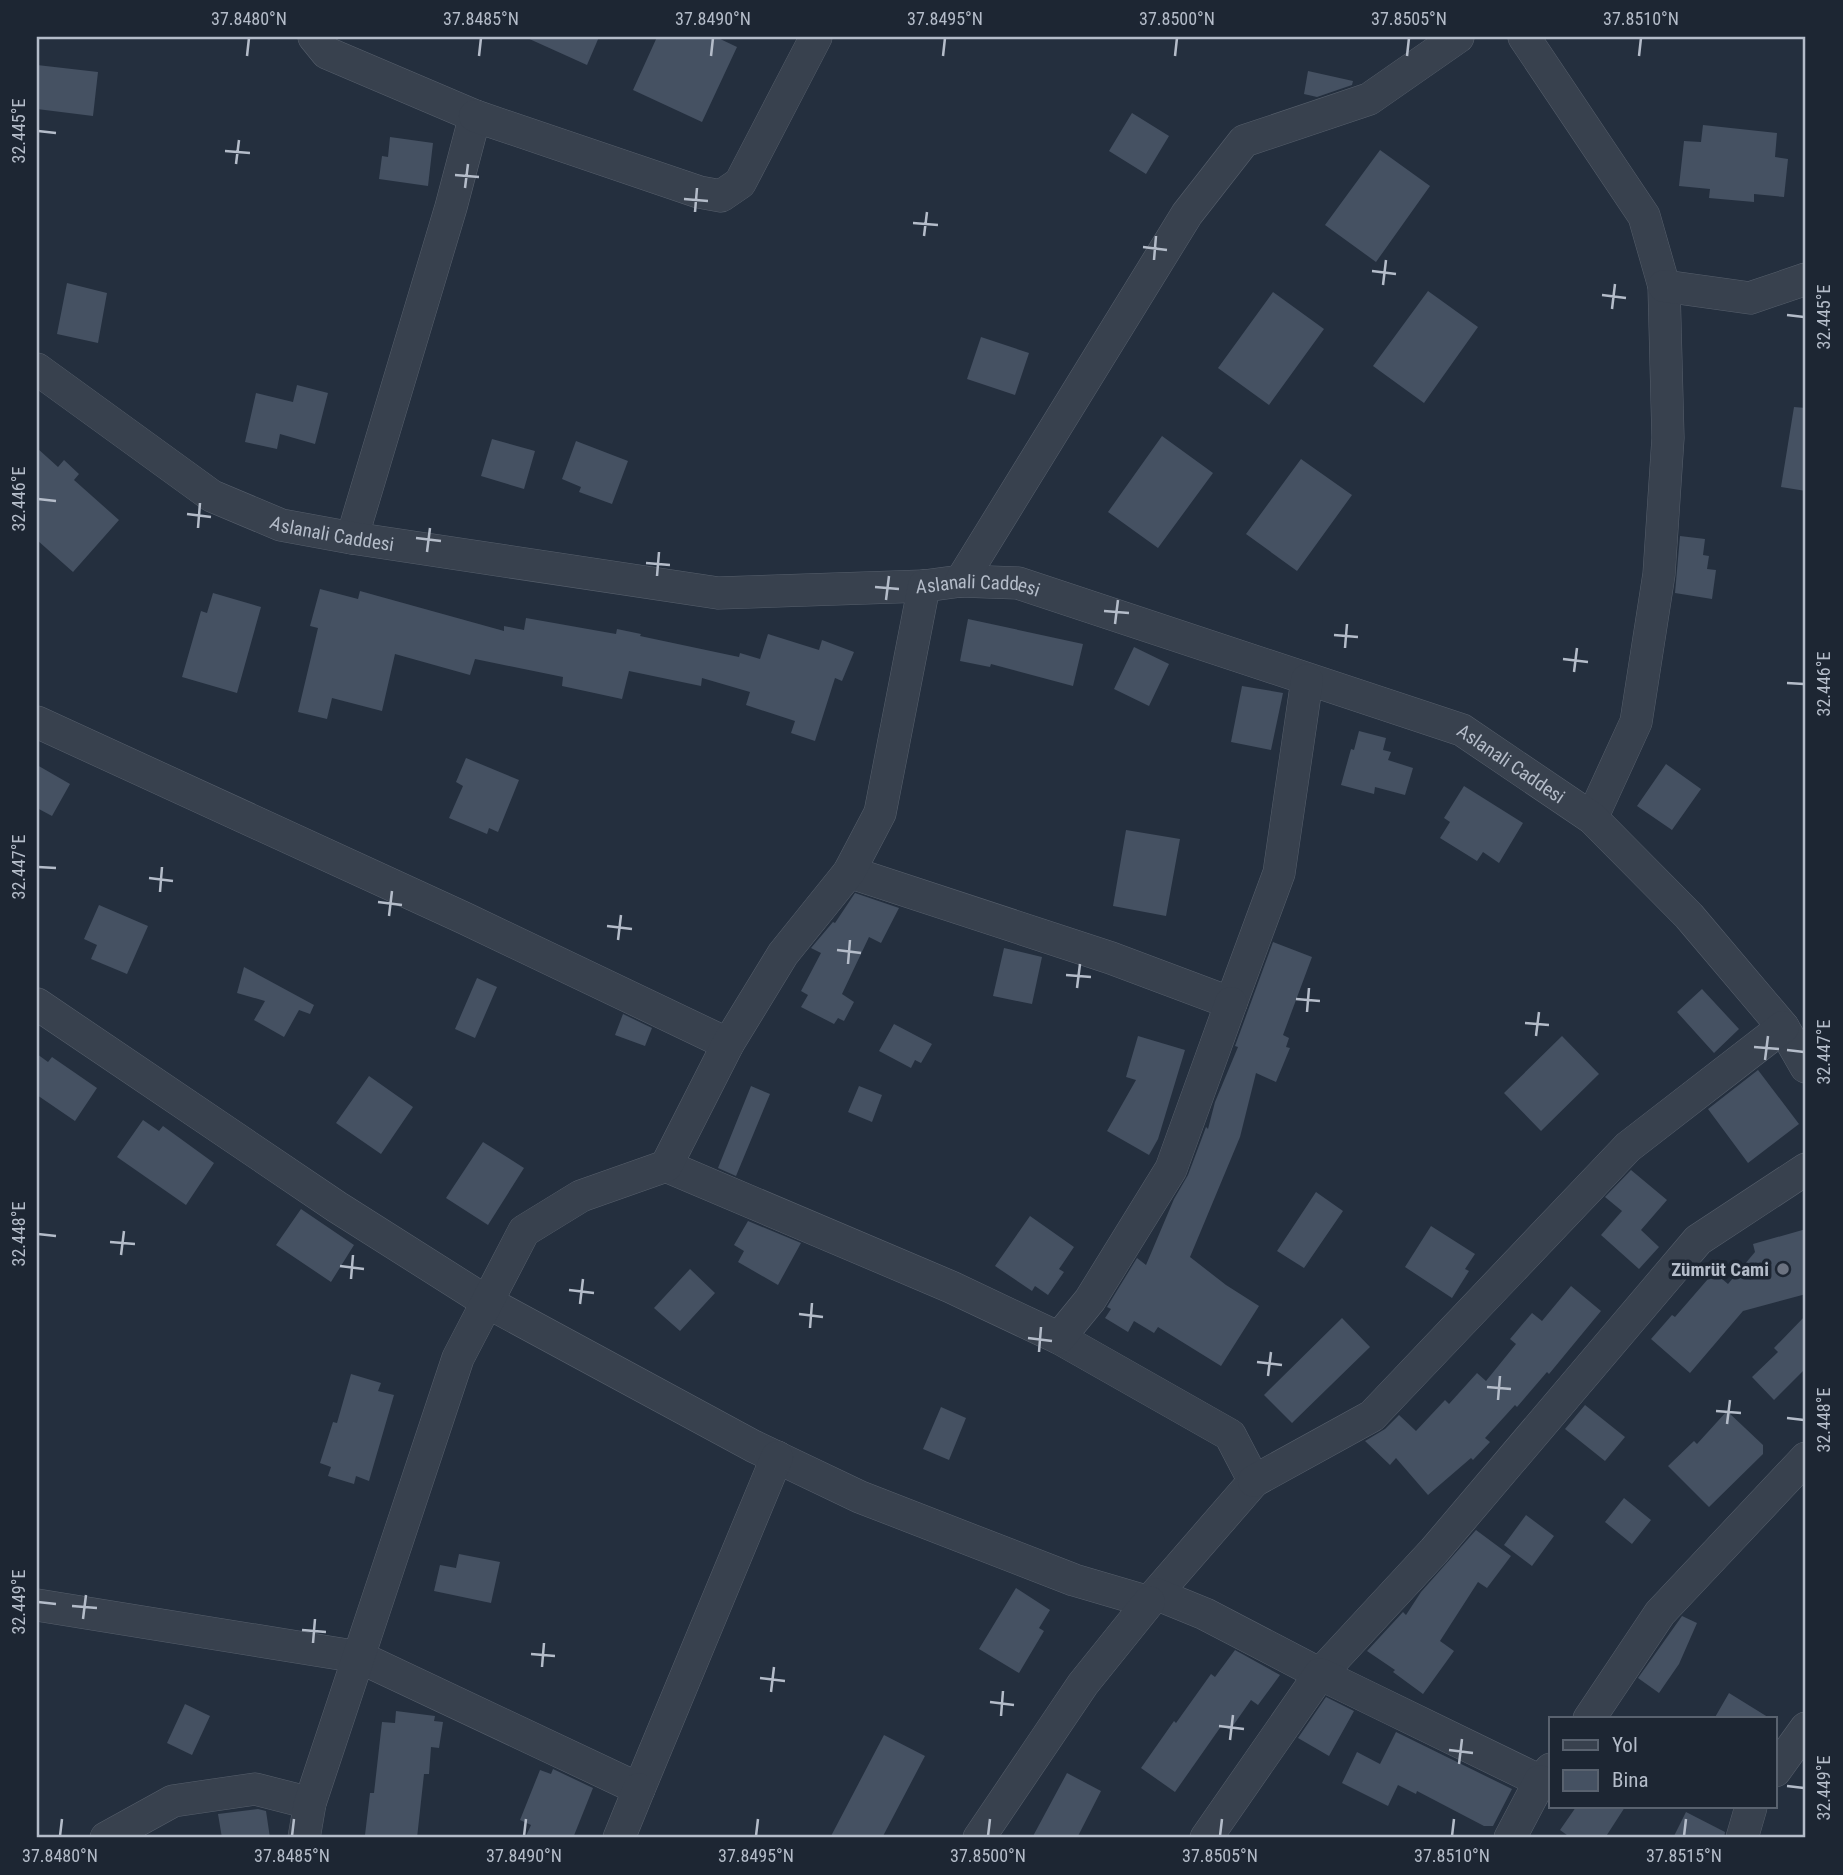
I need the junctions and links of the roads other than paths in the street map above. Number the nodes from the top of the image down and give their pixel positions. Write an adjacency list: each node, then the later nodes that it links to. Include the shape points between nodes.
1 (314, 37): 5 (street, via 327,53)
2 (816, 37): 5 (street, via 740,183 721,196)
3 (1458, 37): 10 (street, via 1369,99 1244,141 1187,214)
4 (1524, 37): 7 (street, via 1644,216)
5 (475, 116): 9 (street)
6 (1806, 279): 7 (street, via 1750,298)
7 (1664, 286): 14 (street, via 1668,438 1659,574 1636,722)
8 (37, 369): 9 (street, Aslanali Caddesi, via 212,496 281,525)
9 (352, 538): 11 (street, Aslanali Caddesi, via 718,593)
10 (961, 581): 11 (street, Aslanali Caddesi); 12 (street, Aslanali Caddesi, via 1018,583)
11 (924, 586): 15 (street, via 880,813)
12 (1307, 680): 14 (street, Aslanali Caddesi, via 1462,730); 16 (street, via 1279,873)
13 (37, 722): 19 (street)
14 (1592, 818): 18 (street, Aslanali Caddesi, via 1689,916)
15 (849, 872): 16 (street, via 1111,958); 19 (street, via 783,954)
16 (1231, 1003): 24 (street, via 1171,1169 1090,1300)
17 (37, 1004): 23 (street)
18 (1783, 1027): 20 (street, Aslanali Caddesi); 27 (street, via 1628,1147 1372,1416)
19 (729, 1044): 21 (street)
20 (1806, 1067)
21 (666, 1166): 23 (street, via 581,1196 524,1231); 24 (street)
22 (1806, 1169): 31 (street, via 1698,1240 1434,1551)
23 (487, 1302): 25 (street); 30 (street, via 458,1358)
24 (1059, 1338): 27 (street, via 1230,1435)
25 (777, 1457): 28 (street, via 860,1497 1023,1561 1074,1580); 36 (street)
26 (1806, 1458): 32 (street, via 1660,1613)
27 (1254, 1481): 28 (street)
28 (1153, 1598): 31 (street, via 1205,1614); 42 (street, via 1083,1684)
29 (37, 1605): 30 (street)
30 (359, 1657): 36 (street); 37 (street)
31 (1320, 1674): 35 (street); 43 (street)
32 (1590, 1717)
33 (1806, 1728): 34 (street)
34 (1776, 1770)
35 (1545, 1775): 44 (street)
36 (639, 1789): 41 (street)
37 (310, 1803): 39 (street, via 255,1788 173,1801); 40 (street)
38 (1751, 1808): 45 (street)
39 (106, 1838)
40 (304, 1838)
41 (619, 1838)
42 (979, 1838)
43 (1206, 1838)
44 (1510, 1838)
45 (1742, 1838)

